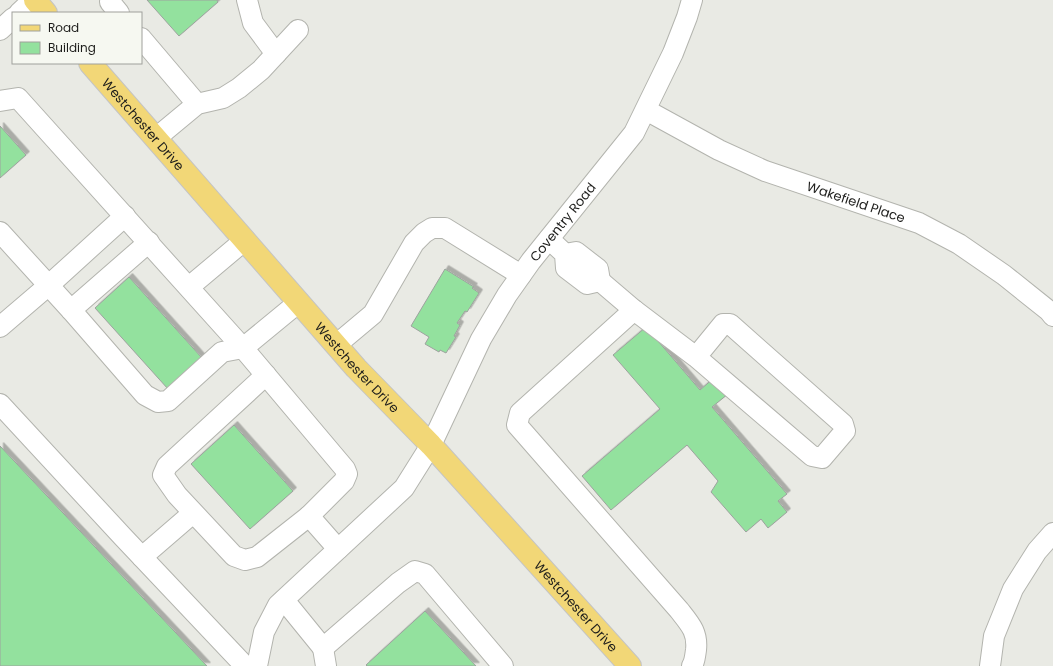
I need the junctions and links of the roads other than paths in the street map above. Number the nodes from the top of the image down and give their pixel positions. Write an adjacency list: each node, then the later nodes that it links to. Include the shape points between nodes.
1 (34, 0): 4 (street); 5 (main road)
2 (247, 0): 10 (street, via 253,23)
3 (692, 0): 14 (street, Coventry Road, via 673,54)
4 (20, 12)
5 (45, 12)
6 (12, 19): 7 (street)
7 (0, 30)
8 (298, 30): 10 (street)
9 (142, 39): 13 (street)
10 (276, 54): 13 (street, via 239,88 223,98)
11 (91, 64): 15 (main road, Westchester Drive)
12 (0, 101): 16 (street, via 18,98)
13 (197, 104): 15 (street)
14 (646, 110): 18 (street, Coventry Road, via 634,133); 27 (street, Wakefield Place, via 719,150 765,171 919,223 959,244 1004,275)
15 (156, 138): 19 (main road, Westchester Drive)
16 (125, 216): 20 (street); 22 (street)
17 (0, 232): 22 (street)
18 (548, 239): 21 (street, Coventry Road); 26 (street, via 565,254 566,268 587,284 600,281)
19 (245, 240): 23 (street); 24 (main road, Westchester Drive)
20 (149, 242): 23 (street); 25 (street)
21 (521, 275): 29 (street, via 445,228 432,228 414,243 374,314); 34 (street, Coventry Road, via 481,339)
22 (49, 285): 25 (street); 28 (street)
23 (189, 287): 30 (street)
24 (299, 302): 29 (main road, Westchester Drive); 30 (street)
25 (71, 310): 30 (street, via 145,395 158,402 168,401 222,352)
26 (634, 310): 31 (street); 45 (street, via 520,413 517,424 680,610 697,639 695,662)
27 (1053, 316)
28 (0, 328)
29 (336, 345): 34 (main road, Westchester Drive)
30 (243, 348): 32 (street)
31 (696, 357): 31 (street, via 812,456 822,458 845,431 843,424 730,324 723,324)
32 (266, 375): 35 (street, via 167,466 163,475 177,496); 36 (street, via 348,474)
33 (0, 404): 39 (street)
34 (432, 445): 38 (street, Coventry Road, via 404,488); 44 (main road, Westchester Drive)
35 (193, 513): 36 (street, via 234,556 245,560 257,557); 39 (street)
36 (309, 516): 38 (street)
37 (1053, 533): 46 (street, via 1037,551 1013,589 994,636)
38 (338, 549): 40 (street, Coventry Road)
39 (142, 557): 42 (street)
40 (284, 600): 41 (street); 42 (street, Coventry Road, via 278,605 264,632)
41 (324, 657): 43 (street, via 398,583 416,571 425,574)
42 (256, 664)
43 (503, 666)
44 (630, 666)
45 (692, 666)
46 (990, 666)

